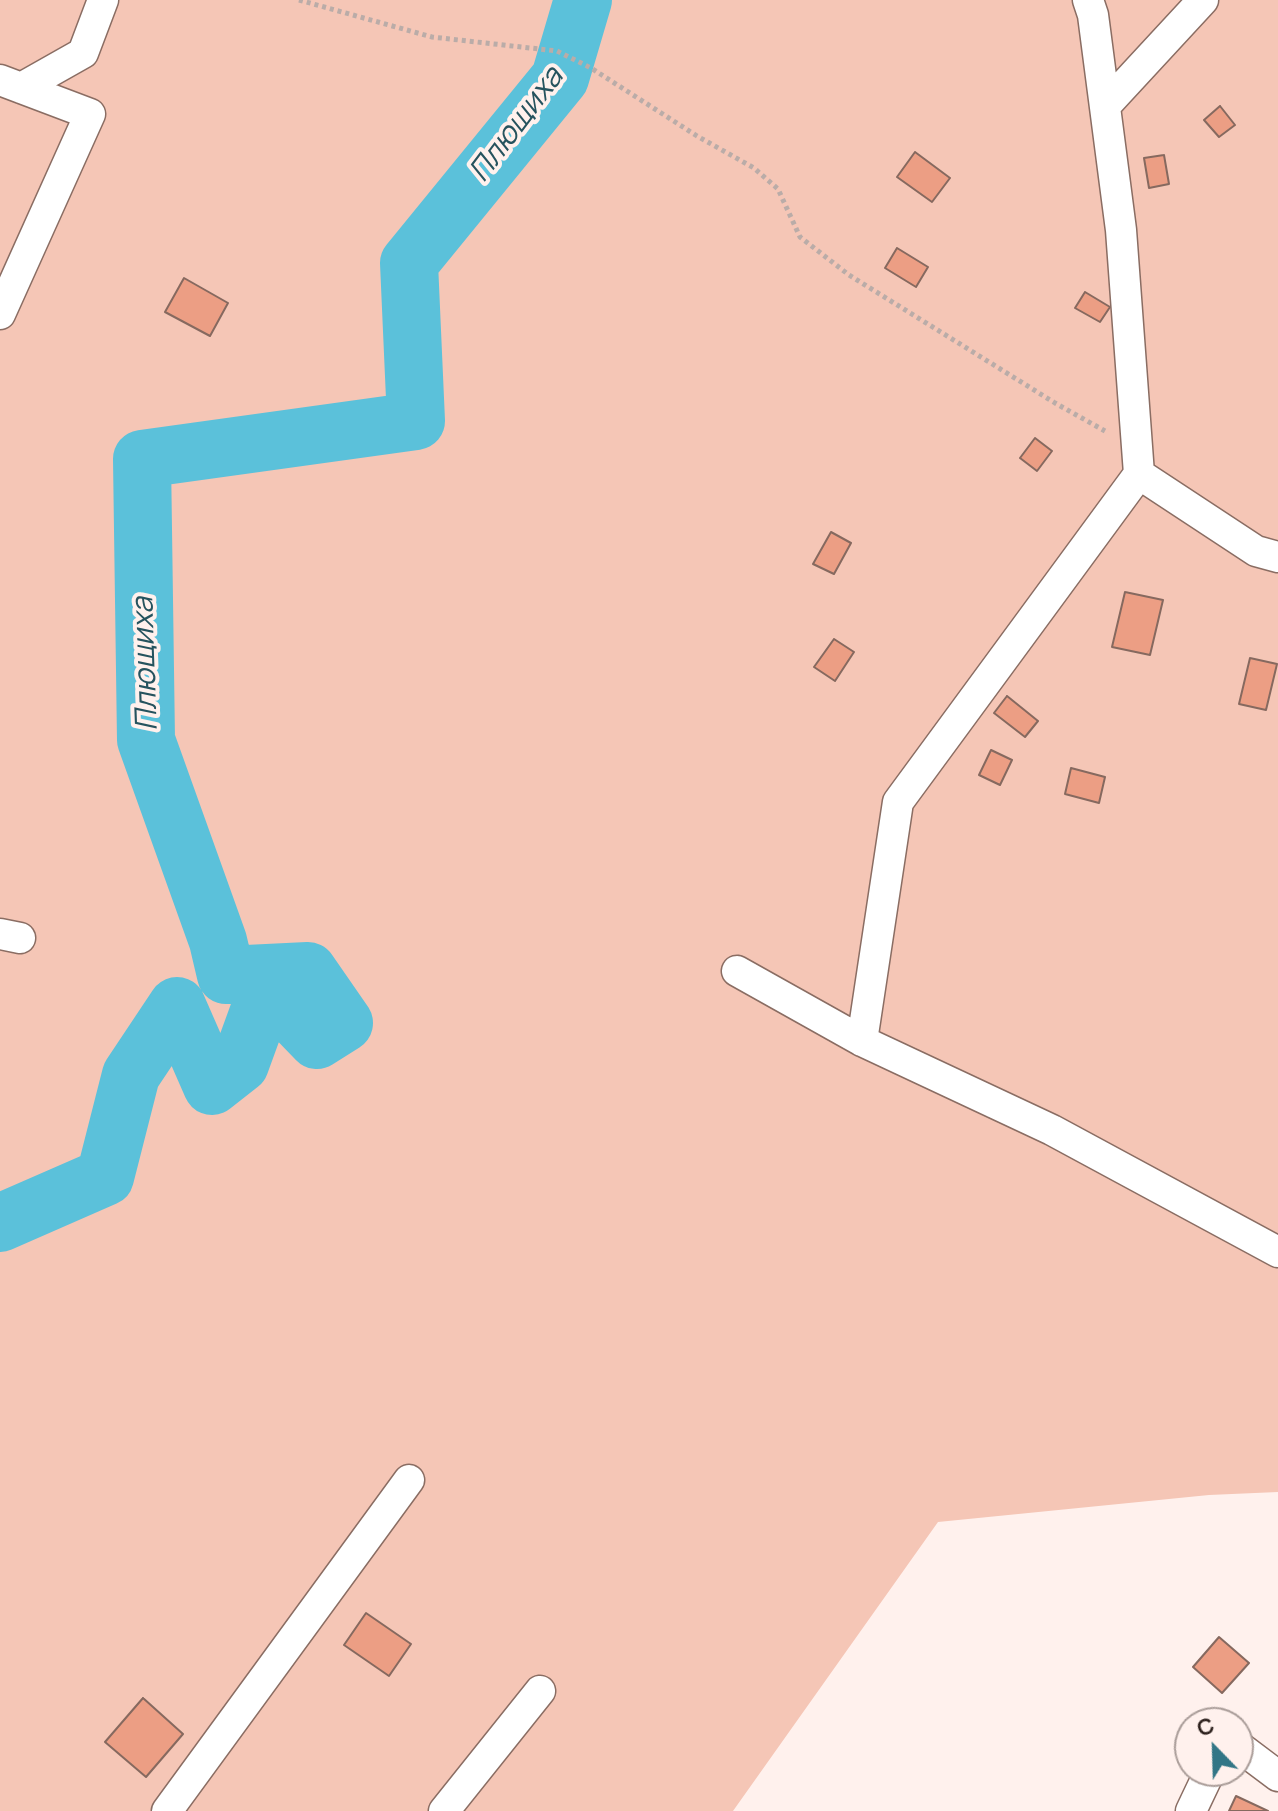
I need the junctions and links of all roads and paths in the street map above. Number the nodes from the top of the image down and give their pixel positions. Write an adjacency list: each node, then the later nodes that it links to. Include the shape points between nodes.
1 (103, 0): 5 (lane, via 83,53)
2 (299, 0): 8 (path, via 432,37 557,51 591,68 754,168 778,189 800,237 849,275 1055,403)
3 (1088, 0): 6 (lane)
4 (1203, 0): 6 (lane)
5 (10, 84): 7 (lane, via 90,114)
6 (1105, 106): 8 (lane, via 1121,230)
7 (0, 314)
8 (1139, 462): 9 (lane, via 1256,551); 11 (lane, via 898,802)
9 (1278, 557)
10 (737, 971): 11 (lane)
11 (862, 1041): 12 (lane, via 1052,1130)
12 (1278, 1252)
13 (409, 1480): 18 (lane)
14 (540, 1691): 19 (lane)
15 (1254, 1758): 16 (lane)
16 (1278, 1776)
17 (1202, 1787): 20 (lane)
18 (167, 1811)
19 (444, 1811)
20 (1191, 1811)

